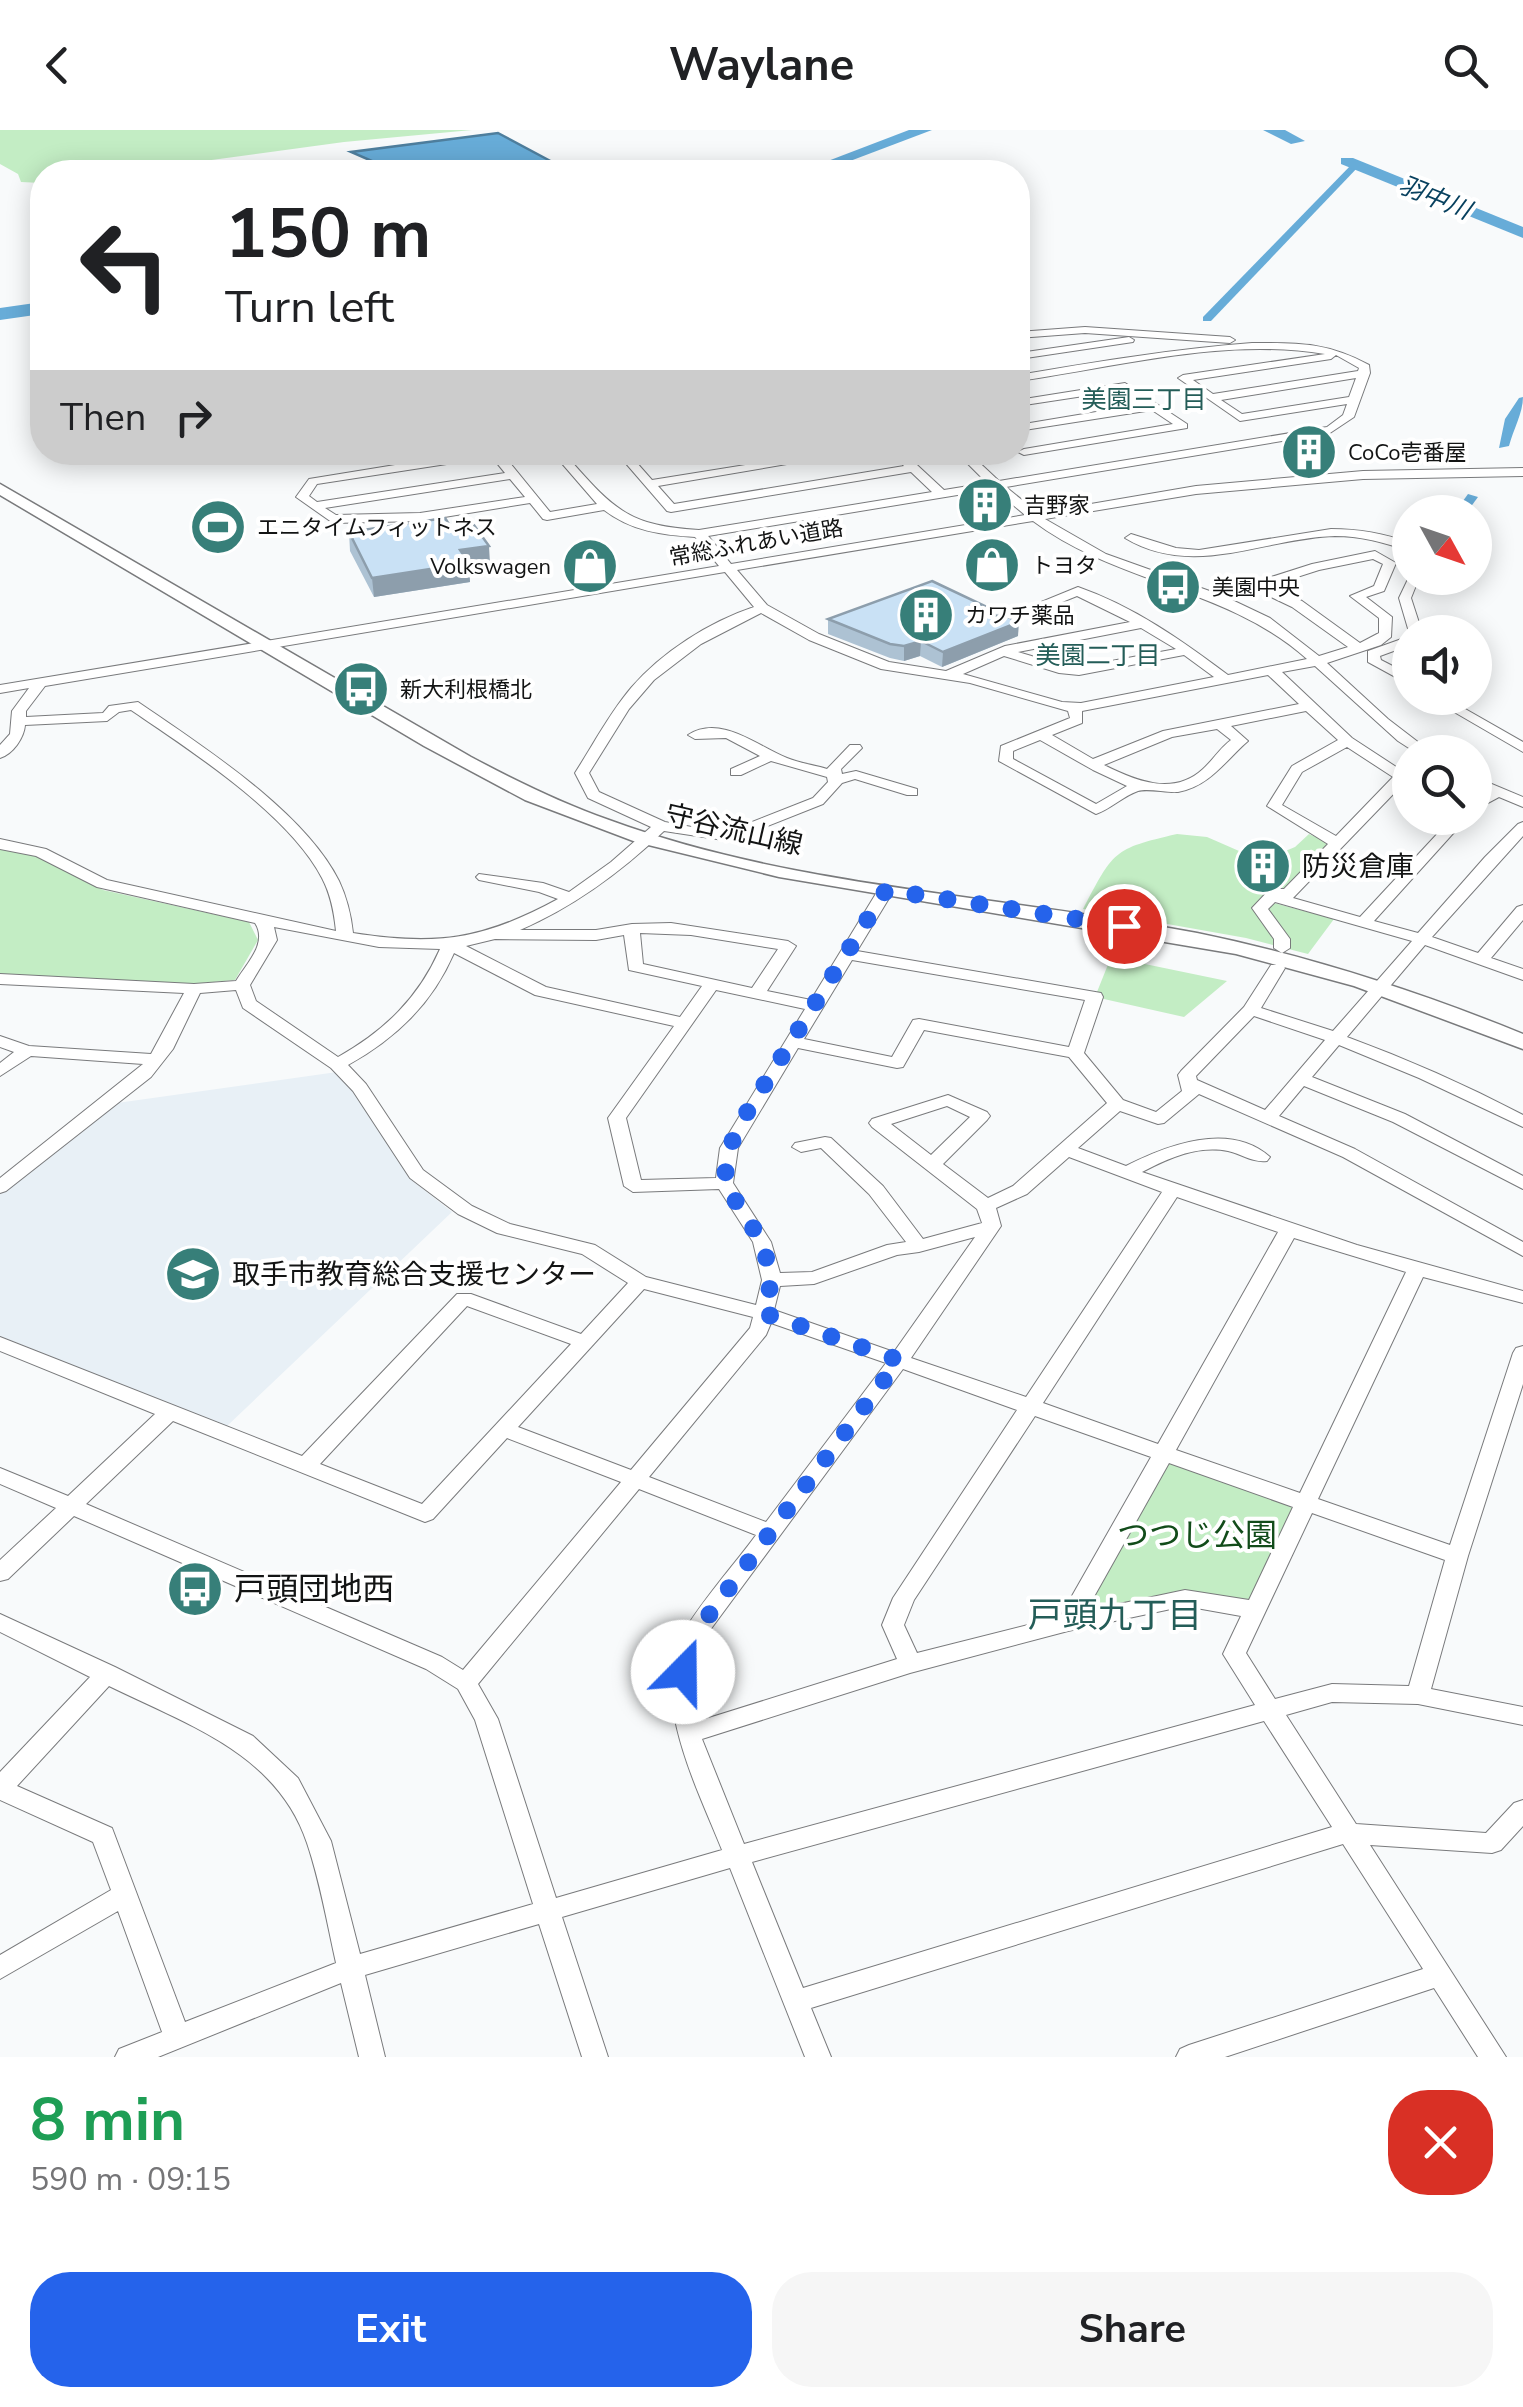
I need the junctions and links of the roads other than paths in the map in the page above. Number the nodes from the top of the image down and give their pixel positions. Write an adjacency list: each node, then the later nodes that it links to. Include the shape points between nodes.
1 (1030, 334): 2 (street)
2 (1170, 334): 3 (street); 4 (street)
3 (1260, 343): 5 (street); 7 (street)
4 (1030, 351)
5 (1345, 354): 8 (street); 10 (street, via 1183,378)
6 (1030, 358): 7 (street)
7 (1051, 373): 9 (street)
8 (1365, 373): 10 (street); 11 (street)
9 (1030, 376)
10 (1210, 398): 11 (street, via 1240,418)
11 (1354, 400): 26 (street, via 1348,417 1330,430)
12 (1030, 402): 13 (street, via 1125,386)
13 (1155, 406): 14 (street); 15 (street, via 1183,426)
14 (1030, 426)
15 (1030, 448)
16 (1030, 456): 26 (street)
17 (416, 465): 33 (street, via 313,481 302,497)
18 (504, 465): 27 (street)
19 (568, 465): 34 (street)
20 (632, 465): 28 (street)
21 (770, 465): 28 (street)
22 (910, 465): 24 (street)
23 (976, 465): 29 (street)
24 (913, 468): 28 (street, via 671,508); 31 (street)
25 (1523, 472): 35 (street, 常総ふれあい道路, via 1286,481)
26 (1055, 475): 29 (street)
27 (514, 476): 32 (street); 33 (street)
28 (650, 484)
29 (998, 485): 31 (street); 35 (street)
30 (0, 489): 45 (main road, 守谷流山線)
31 (941, 494): 36 (street)
32 (533, 499): 33 (street, via 420,517 333,519); 34 (street, via 548,516)
33 (315, 506)
34 (604, 506): 36 (street, via 636,527)
35 (1034, 516): 39 (street, 常総ふれあい道路); 41 (street, via 1103,557)
36 (699, 534): 39 (street)
37 (1132, 538): 38 (street, via 1196,554 1359,531)
38 (1392, 541)
39 (727, 568): 42 (street); 45 (street, 常総ふれあい道路)
40 (1258, 586): 41 (street); 47 (street, via 1297,604); 47 (street, via 1374,556 1390,564 1379,588 1356,596 1385,617 1386,634)
41 (1220, 598): 50 (street, via 1269,624)
42 (762, 608): 53 (street, via 886,666); 82 (street, via 726,624 651,676 582,773 593,796)
43 (1146, 623): 44 (street); 44 (street, via 1078,592 997,622); 48 (street)
44 (1038, 643): 49 (street)
45 (261, 644): 55 (street, 常総ふれあい道路); 82 (main road, 守谷流山線, via 496,781 578,816)
46 (1392, 647): 52 (street, via 1374,654 1375,662)
47 (1358, 648): 50 (street)
48 (1190, 650): 49 (street, via 1079,671); 54 (street)
49 (1003, 651): 53 (street)
50 (1315, 662): 51 (street); 64 (street)
51 (1271, 670): 54 (street); 57 (street)
52 (1392, 671)
53 (944, 676): 58 (street)
54 (1226, 680): 58 (street)
55 (41, 682): 56 (street, 常総ふれあい道路); 60 (street)
56 (0, 689)
57 (1309, 706): 61 (street); 65 (street)
58 (1074, 707): 62 (street, via 1077,720)
59 (1466, 715): 67 (street)
60 (18, 722): 68 (street, via 17,735); 95 (street, via 106,717 133,706 194,746 297,835 328,874)
61 (1220, 724): 70 (street, via 1168,734); 74 (street, via 1241,741 1226,747 1201,778 1172,788)
62 (1041, 734): 70 (street); 74 (street, via 1006,749 1006,761 1096,810)
63 (695, 735): 69 (street, via 728,734)
64 (1398, 735)
65 (1347, 741): 71 (street); 84 (street, via 1297,769 1274,806)
66 (854, 748): 73 (street, via 834,768)
67 (1523, 748)
68 (0, 754)
69 (771, 756): 72 (street); 73 (street)
70 (1095, 763): 74 (street)
71 (1392, 771)
72 (736, 772)
73 (835, 777): 76 (street, via 856,775); 82 (street, via 818,801 724,838)
74 (1137, 786)
75 (1492, 790): 78 (street)
76 (912, 792)
77 (1392, 792): 84 (street)
78 (1496, 792): 79 (street); 80 (street)
79 (1492, 795)
80 (1523, 803)
81 (1523, 827): 96 (street)
82 (654, 833): 87 (main road, 守谷流山線, via 764,869); 89 (street)
83 (1444, 835): 92 (street)
84 (1338, 843): 88 (street)
85 (0, 844): 91 (street, via 41,852 114,888)
86 (484, 877): 89 (street)
87 (886, 890): 98 (street); 99 (main road, 守谷流山線)
88 (1287, 895): 92 (street, via 1282,900); 99 (street, via 1276,892 1260,908 1282,939)
89 (567, 897): 94 (street)
90 (1523, 910): 100 (street)
91 (262, 920): 95 (street); 104 (street, via 269,940)
92 (1364, 922): 96 (street)
93 (632, 929): 94 (street); 103 (street, via 634,967); 107 (street, via 698,930 788,946)
94 (496, 935): 97 (street)
95 (345, 937): 97 (street)
96 (1423, 939): 100 (street); 105 (street)
97 (450, 944): 110 (street, via 541,991); 118 (street, via 407,1015 385,1037)
98 (847, 954): 108 (street); 116 (street, via 1095,998)
99 (1277, 957): 105 (main road, 守谷流山線); 109 (street)
100 (1482, 959): 101 (street)
101 (1523, 975)
102 (0, 979): 106 (street)
103 (711, 984): 107 (street); 110 (street)
104 (242, 985): 106 (street); 118 (street, via 248,1004)
105 (1382, 988): 111 (street); 114 (main road, 守谷流山線)
106 (194, 989): 117 (street)
107 (757, 994): 108 (street)
108 (814, 1006): 113 (street)
109 (1251, 1010): 111 (street); 121 (street, via 1188,1075)
110 (684, 1022): 130 (street, via 617,1118 633,1186)
111 (1336, 1040): 120 (street); 124 (street)
112 (0, 1041): 115 (street)
113 (792, 1042): 116 (street, via 897,1063 919,1024); 130 (street, via 729,1148)
114 (1523, 1042)
115 (28, 1051): 117 (street); 119 (street)
116 (1074, 1052): 122 (street)
117 (158, 1060): 132 (street)
118 (337, 1064): 140 (street, via 416,1174 452,1201 504,1229 588,1248)
119 (0, 1072)
120 (1303, 1079): 123 (street); 131 (street, via 1400,1118)
121 (1189, 1083): 122 (street, via 1191,1092 1158,1119); 123 (street)
122 (1118, 1104): 126 (street)
123 (1267, 1118): 137 (street, via 1411,1185)
124 (1523, 1122)
125 (801, 1147): 136 (street, via 825,1142 876,1190)
126 (1068, 1150): 129 (street); 134 (street)
127 (1261, 1157): 129 (street, via 1207,1142 1173,1148)
128 (933, 1163): 128 (street, via 919,1153 878,1123 948,1100 981,1116); 134 (street)
129 (1126, 1172): 133 (street)
130 (724, 1183): 139 (street, via 762,1242)
131 (1523, 1183)
132 (0, 1187)
133 (1172, 1191): 135 (street); 147 (street)
134 (989, 1216): 136 (street); 146 (street)
135 (1289, 1230): 138 (street); 150 (street)
136 (919, 1246): 139 (street, via 814,1278)
137 (1523, 1250)
138 (1418, 1268): 141 (street); 154 (street)
139 (772, 1280): 142 (street)
140 (640, 1282): 142 (street); 143 (street)
141 (1523, 1297)
142 (763, 1313): 146 (street); 153 (street, via 759,1330)
143 (584, 1342): 149 (street); 151 (street, via 464,1298)
144 (0, 1344): 148 (street)
145 (1523, 1353): 157 (street)
146 (899, 1360): 147 (street); 156 (street)
147 (1031, 1407): 150 (street); 162 (street, via 904,1598 893,1624)
148 (170, 1411): 151 (street); 155 (street)
149 (504, 1429): 151 (street, via 425,1514); 153 (street)
150 (1163, 1453): 154 (street); 161 (street)
151 (305, 1466)
152 (0, 1475): 155 (street)
153 (634, 1478): 156 (street); 164 (street)
154 (1304, 1503): 157 (street); 159 (street)
155 (74, 1506): 158 (street); 164 (street, via 434,1663)
156 (772, 1533): 168 (street, via 691,1639 683,1672)
157 (1456, 1556): 165 (street)
158 (0, 1573)
159 (1252, 1609): 161 (street, via 1185,1598); 166 (street, via 1234,1654)
160 (0, 1622): 163 (street)
161 (1068, 1623): 162 (street)
162 (910, 1664): 168 (street)
163 (107, 1673): 169 (street); 176 (street, via 245,1742 290,1786 319,1841)
164 (466, 1683): 174 (street, via 486,1719)
165 (1418, 1694): 166 (street, via 1332,1693); 167 (street)
166 (1268, 1708): 171 (street); 172 (street)
167 (1523, 1716)
168 (688, 1734): 172 (street)
169 (0, 1788): 173 (street, via 103,1836)
170 (1523, 1810): 171 (street, via 1492,1842)
171 (1348, 1833): 177 (street); 178 (street)
172 (737, 1856): 174 (street); 178 (street)
173 (124, 1895): 175 (street); 179 (street)
174 (548, 1911): 176 (street); 182 (street)
175 (0, 1968)
176 (351, 1968): 179 (street); 181 (street)
177 (1440, 1975): 184 (street); 185 (street)
178 (797, 2002): 183 (street)
179 (178, 2037): 180 (street)
180 (128, 2057)
181 (372, 2057)
182 (595, 2057)
183 (818, 2057)
184 (1189, 2057)
185 (1494, 2057)

